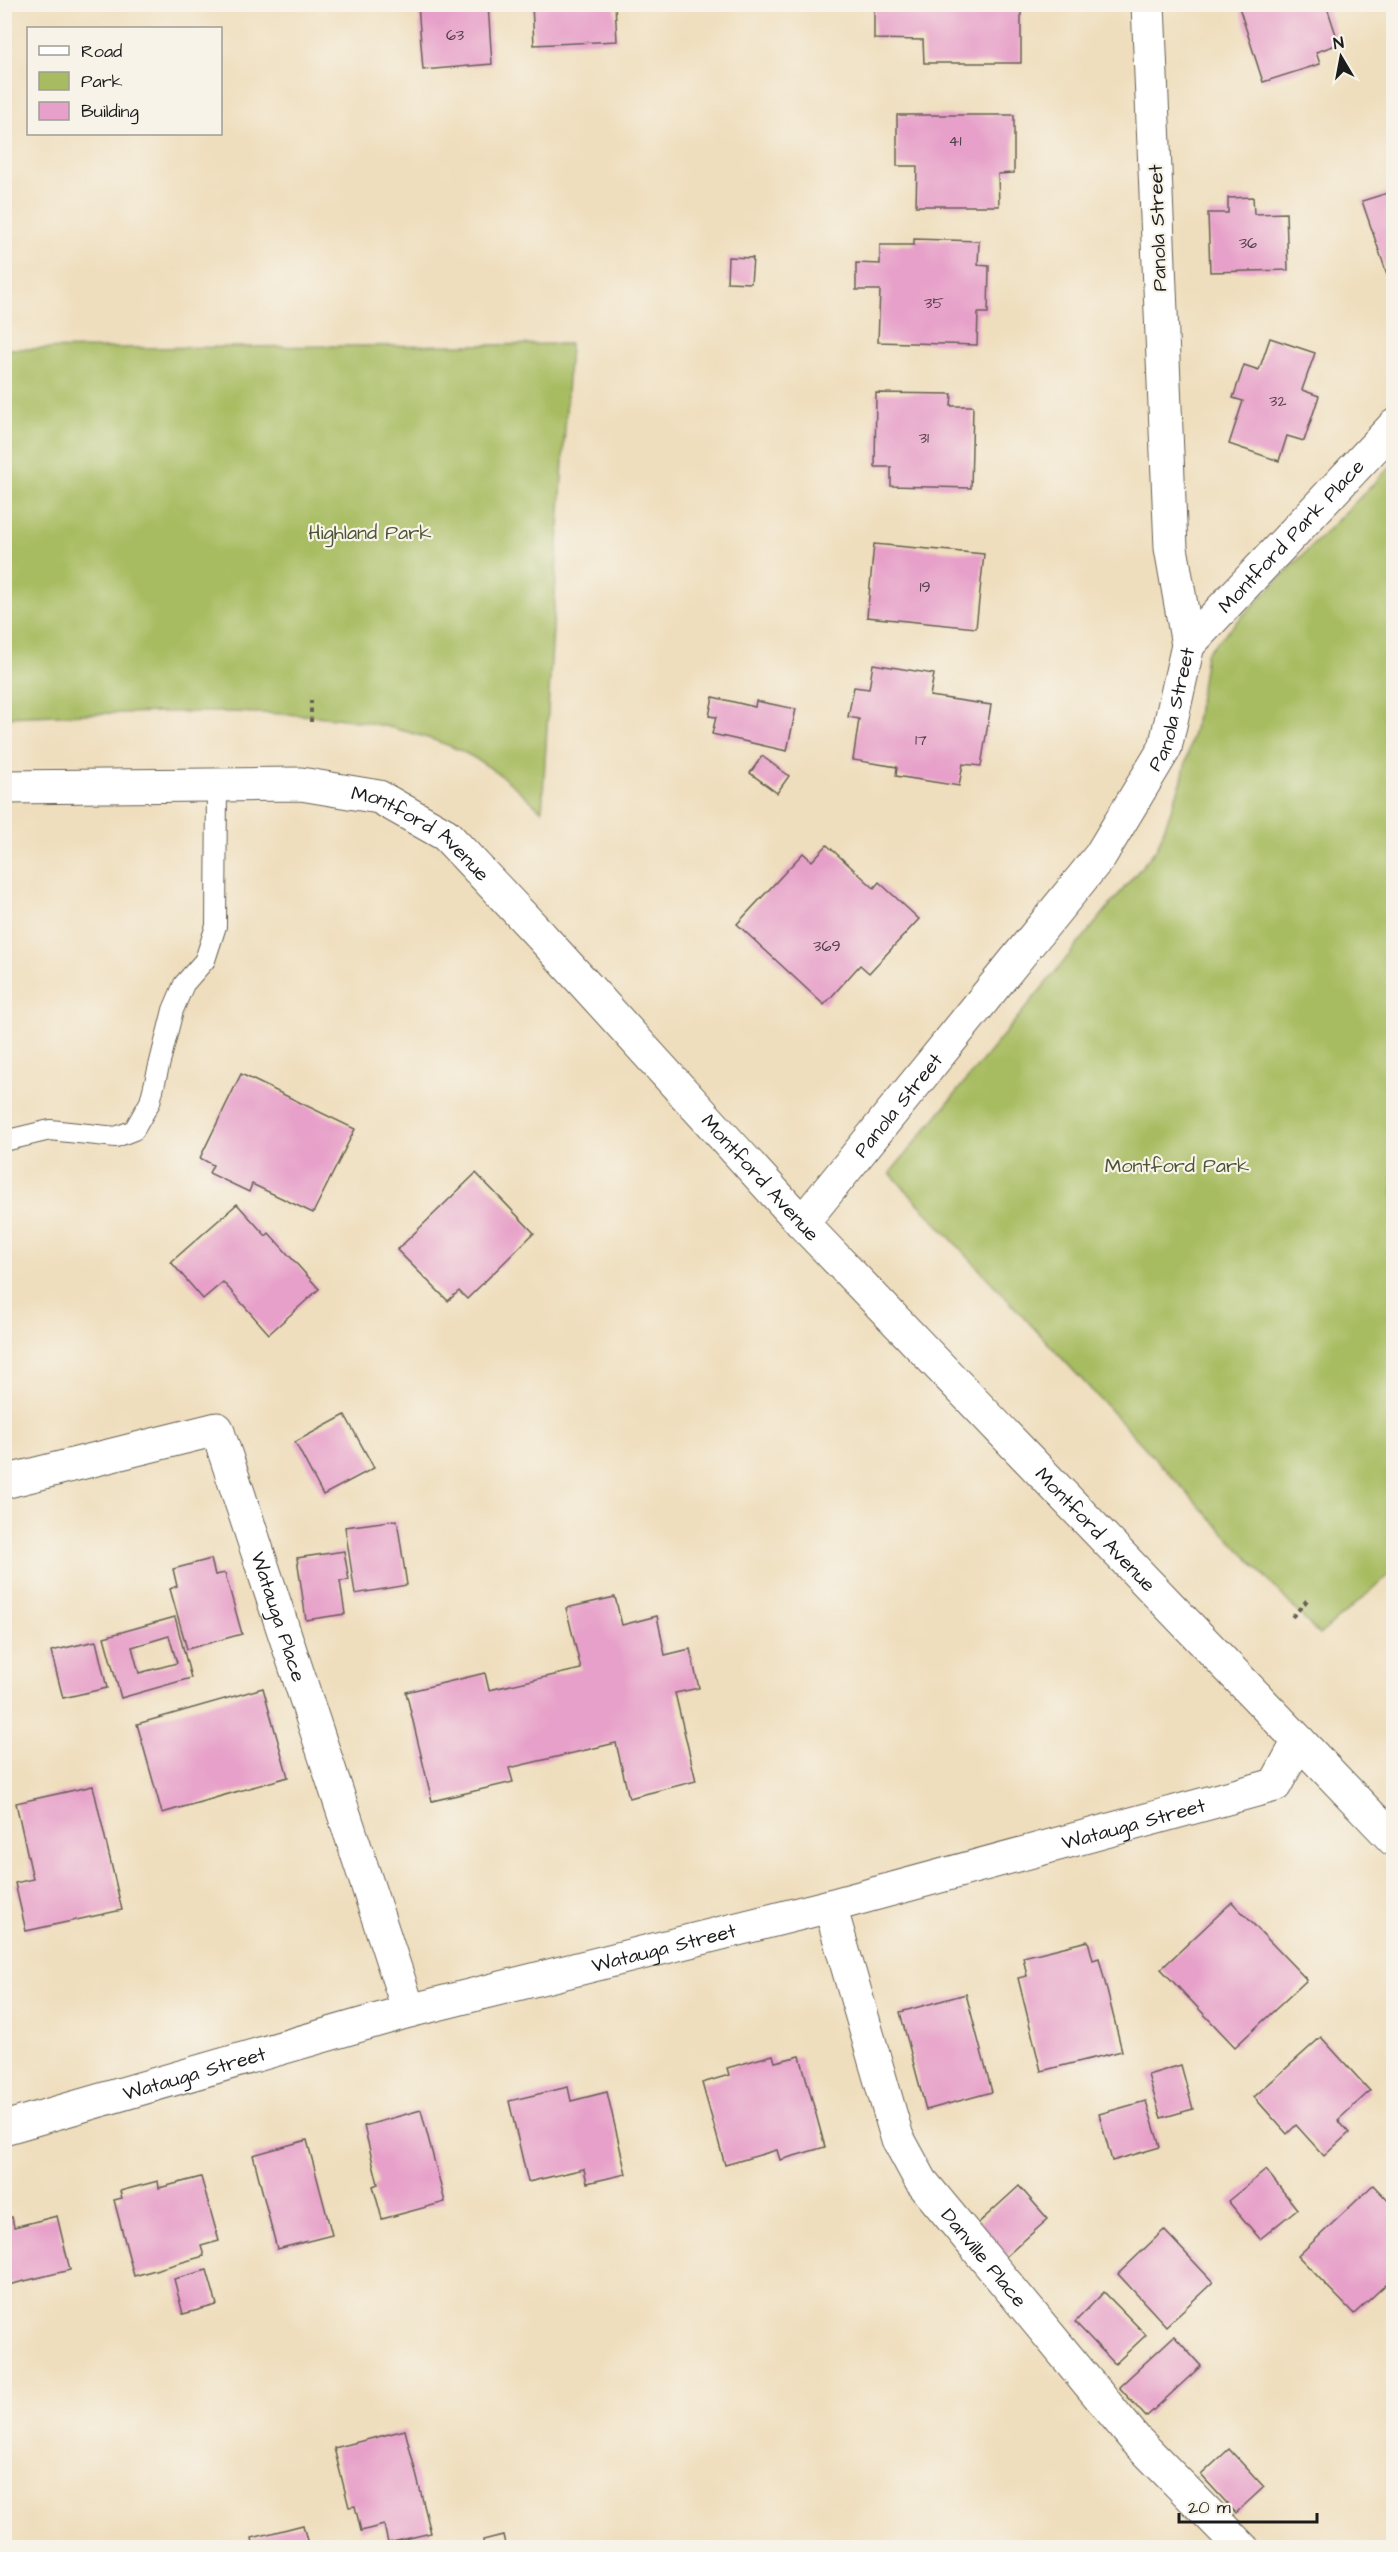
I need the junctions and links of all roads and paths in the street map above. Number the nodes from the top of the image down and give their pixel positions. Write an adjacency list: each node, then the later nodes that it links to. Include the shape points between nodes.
1 (1148, 4): 3 (street, Panola Street, via 1171,548)
2 (1394, 426): 3 (street, Montford Park Place)
3 (1188, 645): 9 (street, Panola Street, via 1165,748 1100,855)
4 (311, 700): 5 (path)
5 (311, 722)
6 (217, 785): 7 (street, Montford Avenue); 8 (lane, via 216,926 205,960 184,984 173,1010 150,1102 134,1130 116,1137 50,1130); 9 (street, Montford Avenue, via 301,784 379,797 446,836)
7 (4, 787)
8 (4, 1141)
9 (802, 1222): 13 (street, Montford Avenue)
10 (4, 1482): 16 (street, Watauga Place, via 218,1429)
11 (1310, 1597): 12 (path)
12 (1292, 1617)
13 (1299, 1741): 14 (street, Montford Avenue); 15 (street, Watauga Street, via 1275,1785)
14 (1394, 1840)
15 (830, 1906): 16 (street, Watauga Street); 18 (street, Danville Place, via 897,2137 921,2181 1135,2439)
16 (409, 2011): 17 (street, Watauga Street)
17 (4, 2128)
18 (1242, 2547)

